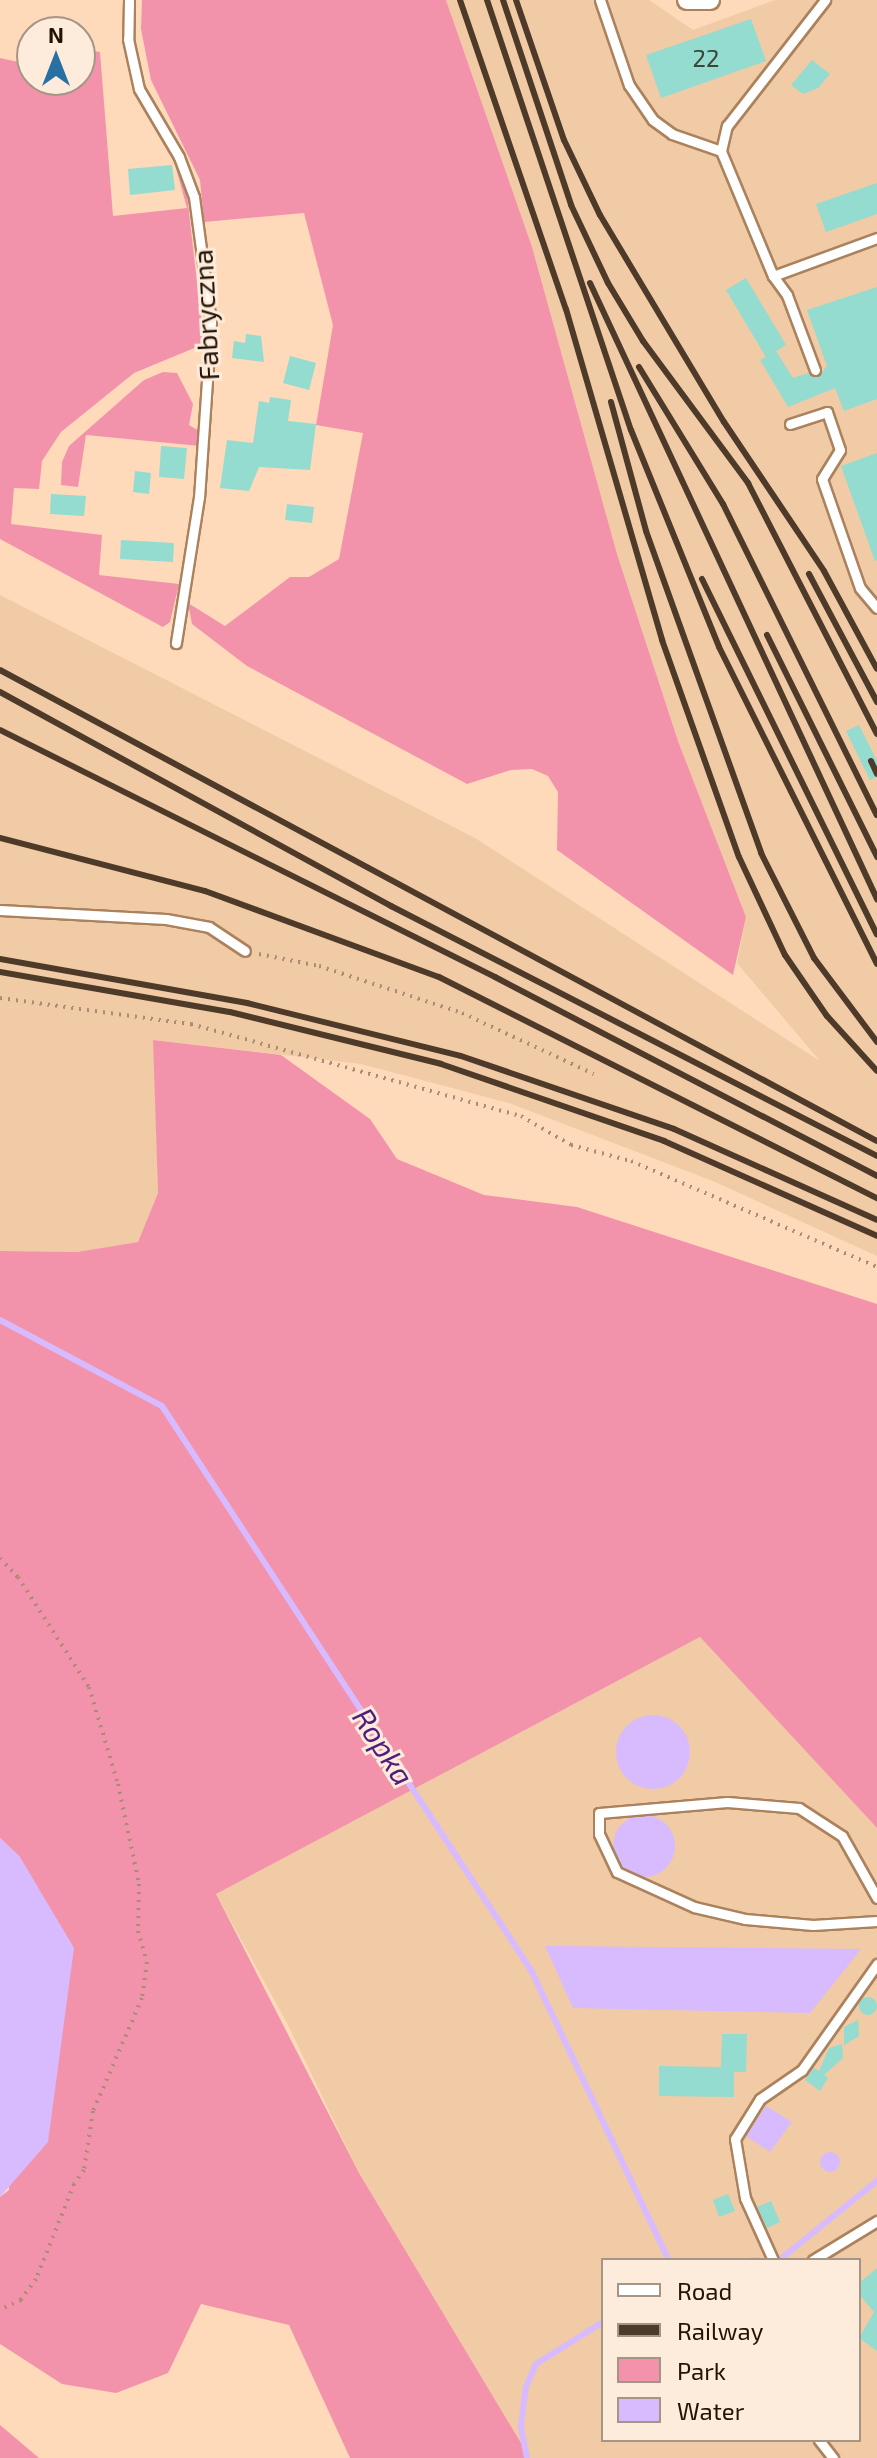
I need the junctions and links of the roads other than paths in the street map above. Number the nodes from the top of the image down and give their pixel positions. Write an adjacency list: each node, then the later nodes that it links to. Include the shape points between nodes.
1 (129, 0): 12 (lane, Fabryczna, via 128,39 139,89 179,157 194,197 211,322 199,497)
2 (600, 0): 6 (lane, via 629,85 653,120 672,134)
3 (687, 0): 4 (street)
4 (710, 0)
5 (825, 0): 6 (lane, via 727,126)
6 (721, 151): 8 (lane)
7 (877, 238): 8 (lane)
8 (773, 276): 9 (lane, via 787,295)
9 (815, 370)
10 (790, 424): 11 (lane, via 827,412 840,450 822,479 860,588)
11 (877, 608)
12 (176, 643)
13 (0, 910): 14 (lane, via 166,919 209,927)
14 (245, 951)
15 (877, 1898): 16 (lane, via 842,1836 799,1808 727,1802 599,1813 599,1834 617,1872 694,1907 745,1919 813,1925)
16 (877, 1921)
17 (877, 1964): 19 (lane, via 802,2070 760,2099 735,2139 745,2198)
18 (877, 2221): 20 (lane)
19 (772, 2258)
20 (816, 2258)
21 (821, 2442): 22 (lane)
22 (833, 2458)

